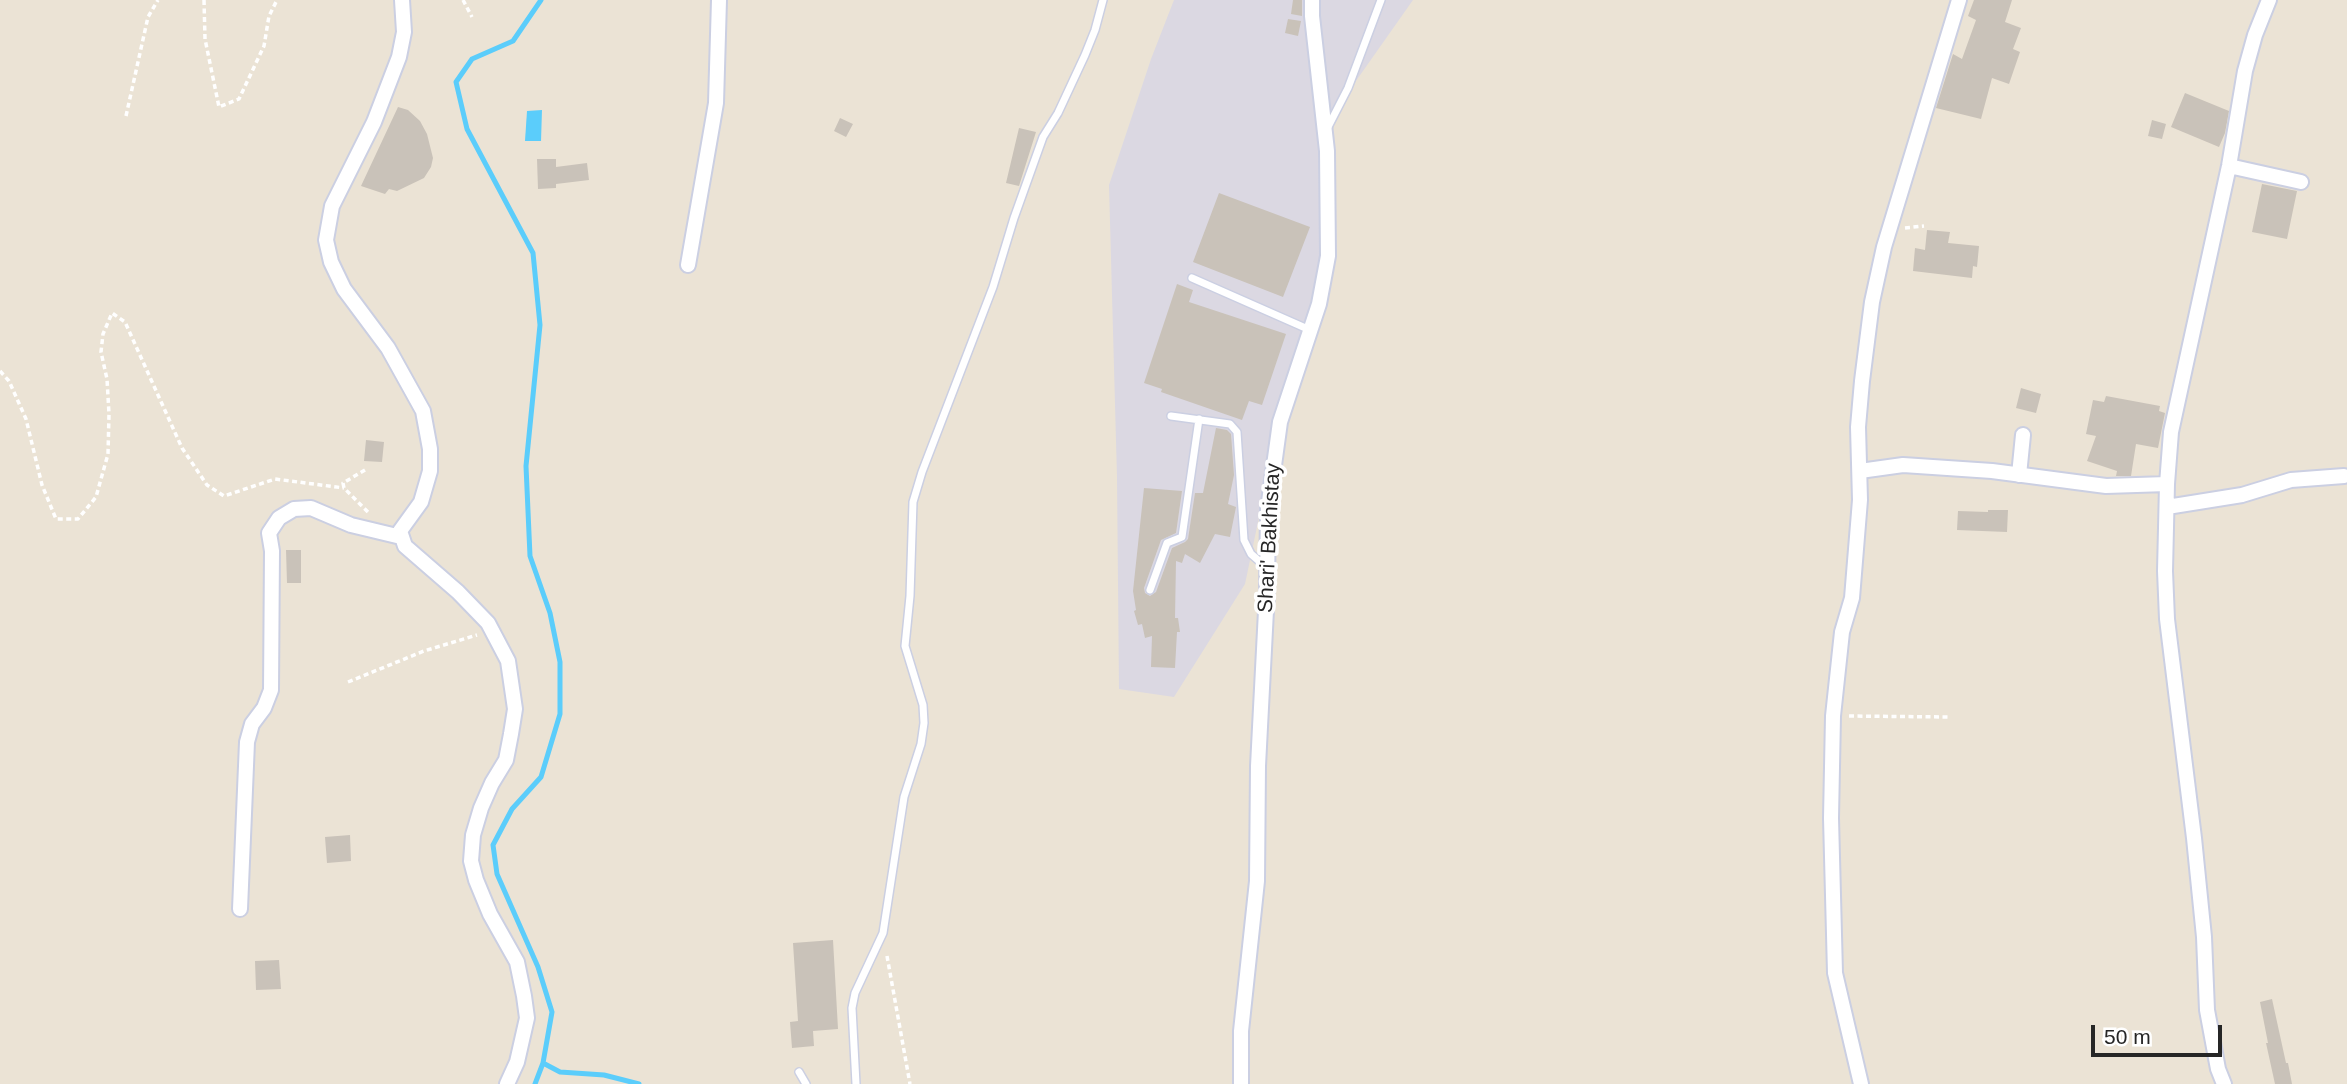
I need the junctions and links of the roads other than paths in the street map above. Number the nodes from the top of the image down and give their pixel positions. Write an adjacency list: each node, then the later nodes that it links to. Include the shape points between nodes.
1 (402, 0): 22 (street, via 404,32 398,57 374,122 332,206 326,240 344,289 388,348 423,411 430,471 421,502)
2 (719, 0): 11 (street, via 716,103)
3 (1102, 0): 29 (lane, via 1096,30 1043,138 913,502 905,646 924,723 904,797 883,933 852,1008)
4 (1312, 0): 8 (street, Shari' Bakhistay)
5 (1381, 0): 8 (lane, via 1348,88)
6 (1959, 0): 17 (street, via 1884,247 1872,302 1858,427)
7 (2269, 0): 9 (street, via 2245,71)
8 (1325, 132): 13 (street, Shari' Bakhistay, via 1328,256)
9 (2229, 166): 10 (street); 20 (street, via 2171,432)
10 (2301, 182)
11 (688, 265)
12 (1192, 278): 13 (lane)
13 (1311, 330): 23 (street, Shari' Bakhistay, via 1280,422 1268,509)
14 (1171, 416): 15 (lane)
15 (1199, 419): 23 (lane, via 1230,424 1237,432 1244,540); 24 (lane, via 1182,537 1167,543)
16 (2023, 435): 18 (street)
17 (1860, 471): 18 (street, via 1903,465); 31 (street, via 1852,597 1842,632 1833,716 1830,818 1835,973)
18 (2019, 475): 20 (street, via 2106,486)
19 (2344, 476): 21 (street, via 2291,481 2233,498)
20 (2167, 484): 21 (street)
21 (2167, 507): 32 (street, via 2167,619 2194,838 2207,1010)
22 (401, 537): 25 (street, via 351,525 311,508 294,509 279,518 269,533 271,690 247,742); 27 (street, via 405,546 488,623 508,661 515,709 506,760 492,783 473,835 471,860 490,914 517,962 524,996 527,1018)
23 (1266, 568): 30 (street, Shari' Bakhistay, via 1257,881 1241,1031)
24 (1150, 590)
25 (240, 909)
26 (799, 1072): 28 (lane)
27 (508, 1084)
28 (806, 1084)
29 (856, 1084)
30 (1241, 1084)
31 (1861, 1084)
32 (2224, 1084)

